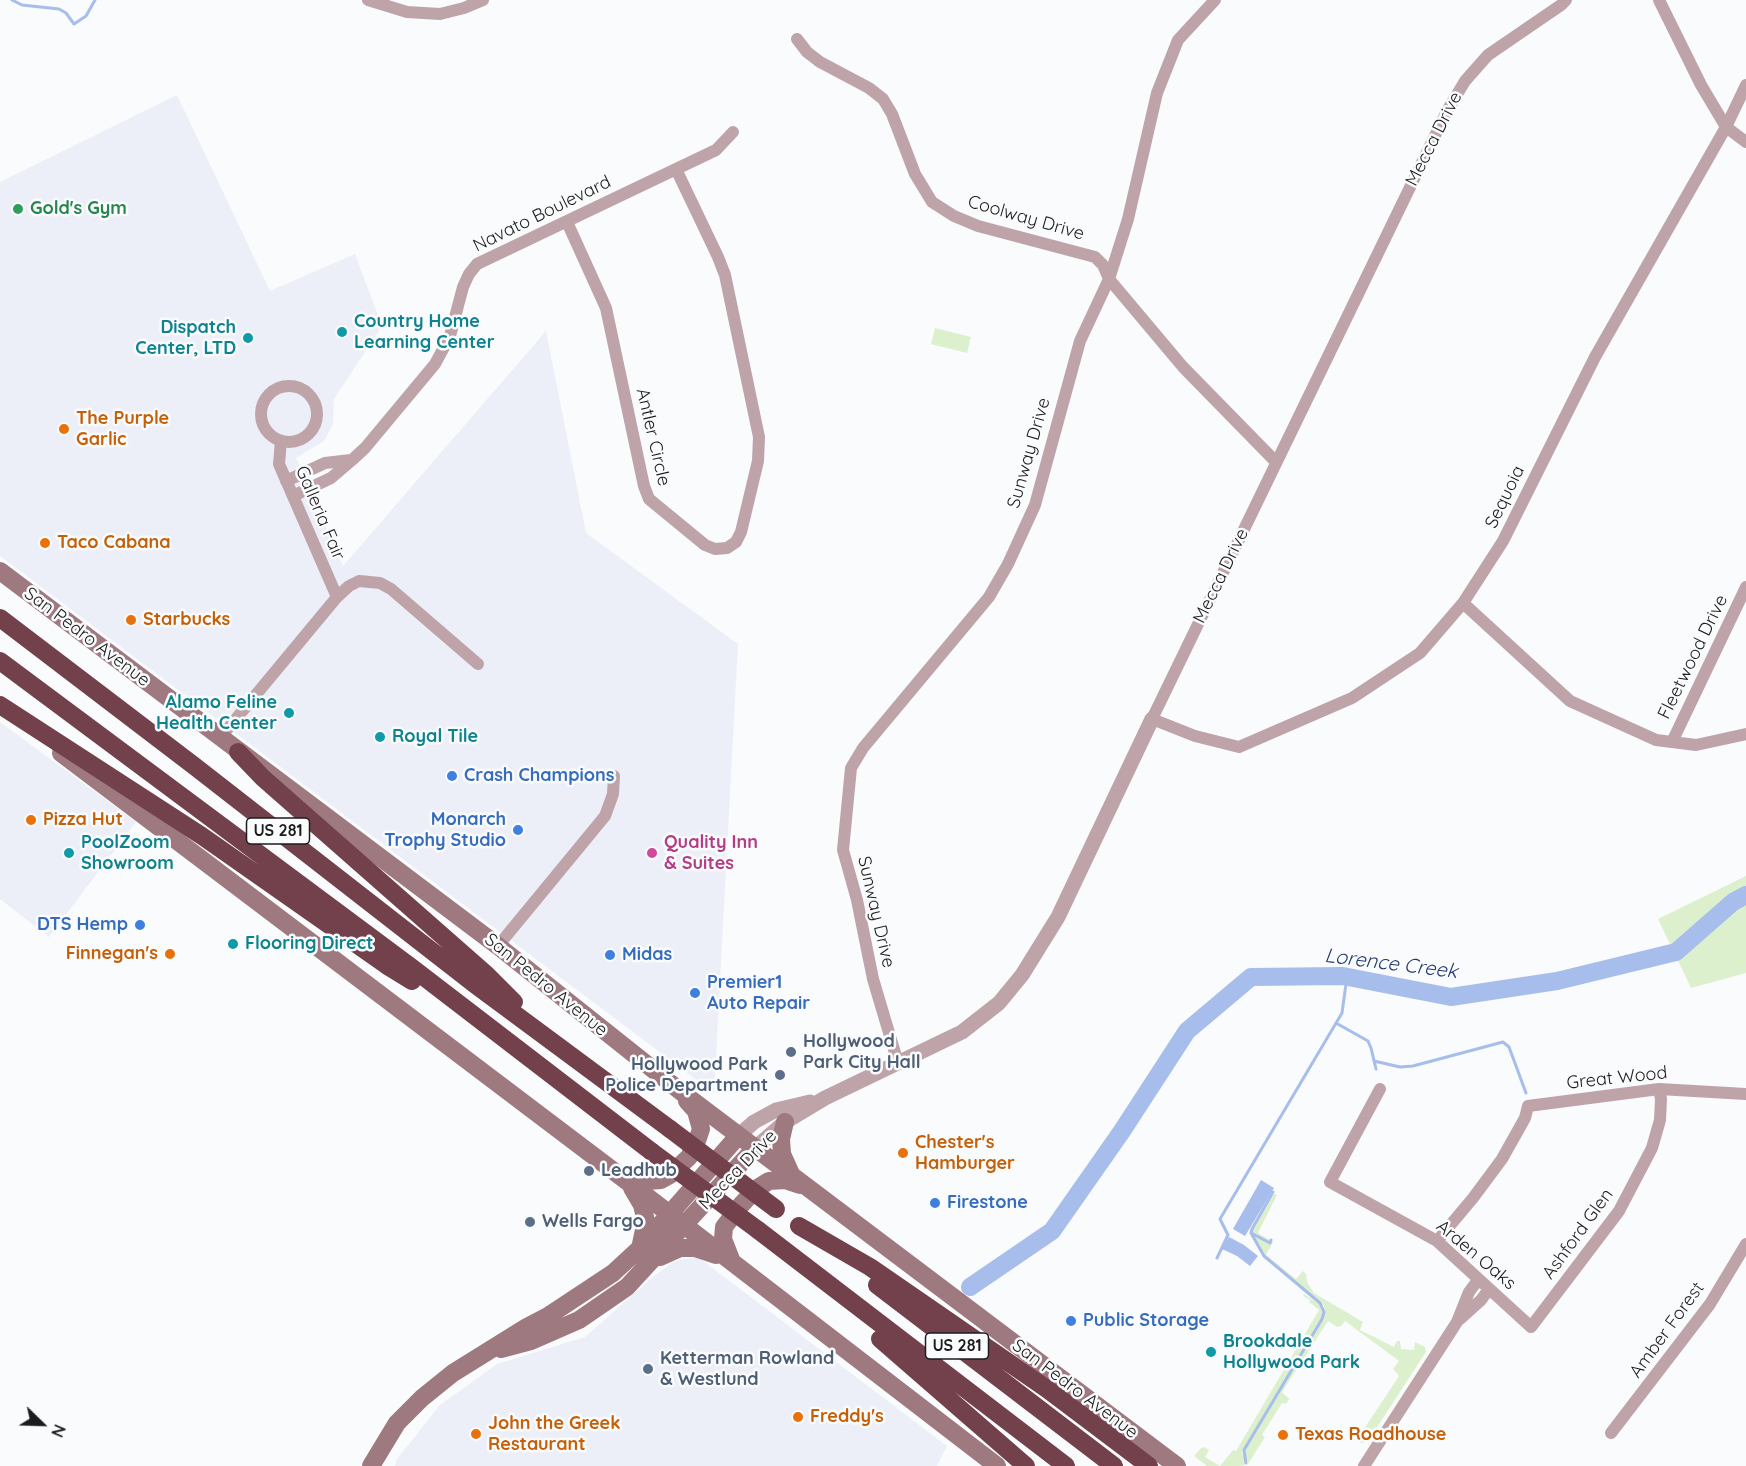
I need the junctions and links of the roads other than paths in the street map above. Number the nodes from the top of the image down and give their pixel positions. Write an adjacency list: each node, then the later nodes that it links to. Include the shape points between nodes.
1 (368, 0): 2 (street, via 392,9 426,14 440,14)
2 (483, 0)
3 (1215, 0): 13 (street, Sunway Drive, via 1178,40 1156,93 1128,219)
4 (1566, 0): 16 (street, Mecca Drive, via 1488,55 1465,81)
5 (1659, 0): 8 (street)
6 (797, 39): 13 (street, Coolway Drive, via 819,62 883,99 915,174 932,202 978,226 1095,256)
7 (1746, 85): 8 (street, Sequoia)
8 (1726, 127): 10 (street); 22 (street, Sequoia, via 1594,357 1503,541)
9 (733, 132): 11 (street, Navato Boulevard, via 716,150)
10 (1746, 142)
11 (676, 169): 12 (street, Navato Boulevard); 12 (street, Antler Circle, via 725,275 759,437 758,461 741,532 727,548 705,545 650,499 606,308)
12 (567, 222): 15 (street, Navato Boulevard, via 477,264 463,287 444,350)
13 (1109, 279): 16 (street, Coolway Drive, via 1184,367); 36 (street, Sunway Drive, via 1080,341 1035,505 1008,564 989,597 863,748 851,768 843,850 873,979)
14 (281, 441): 14 (street, Galleria Fair, via 300,440 308,435 317,418 317,409 307,392 290,386 274,391 262,413 265,428); 17 (street, Galleria Fair, via 279,464)
15 (352, 460): 17 (street, via 325,463); 18 (street, Navato Boulevard, via 331,478)
16 (1276, 462): 27 (street, Mecca Drive)
17 (286, 481): 18 (street, Galleria Fair)
18 (293, 495): 21 (street, Galleria Fair)
19 (0, 571): 29 (main road, San Pedro Avenue)
20 (1746, 587): 30 (street, Fleetwood Drive)
21 (337, 597): 25 (street, via 359,581 380,583); 29 (street)
22 (1463, 603): 27 (street, Sequoia, via 1420,653 1352,698 1239,747 1195,736); 30 (street, via 1570,701 1656,740)
23 (0, 618): 35 (highway, US 281)
24 (0, 661): 34 (highway, US 281)
25 (478, 664)
26 (0, 706): 34 (highway, via 201,836 386,965); 46 (main road)
27 (1152, 719): 36 (street, Mecca Drive, via 1058,917 1022,975 999,1003 962,1032)
28 (1746, 734): 30 (street, via 1696,745)
29 (220, 738): 31 (main road, San Pedro Avenue)
30 (1672, 742)
31 (238, 752): 33 (main road, San Pedro Avenue); 35 (highway, via 487,975)
32 (614, 776): 33 (street, via 605,816)
33 (498, 946): 39 (main road, San Pedro Avenue)
34 (487, 1026): 51 (highway, US 281, bridge)
35 (556, 1043): 50 (highway, US 281, bridge)
36 (898, 1063): 41 (street, Mecca Drive)
37 (1380, 1089): 52 (street, Arden Oaks, via 1330,1182)
38 (1659, 1089): 40 (street, Great Wood); 52 (street, Great Wood, via 1528,1106 1502,1159); 59 (street, Ashford Glen, via 1660,1120 1652,1148 1619,1211)
39 (680, 1091): 43 (main road, San Pedro Avenue); 46 (main road, via 696,1111 701,1129 689,1157 660,1180)
40 (1746, 1094)
41 (825, 1098): 42 (street, Mecca Drive); 43 (street, Mecca Drive, via 776,1110)
42 (785, 1122): 44 (street, Mecca Drive); 45 (main road, via 782,1154)
43 (738, 1136): 44 (main road, San Pedro Avenue); 48 (main road)
44 (755, 1148): 45 (main road, San Pedro Avenue); 49 (main road, Mecca Drive)
45 (792, 1176): 47 (main road, San Pedro Avenue)
46 (623, 1178): 48 (main road); 54 (main road, via 642,1205)
47 (807, 1187): 55 (main road, via 778,1179 756,1189 724,1227 723,1239); 67 (main road, San Pedro Avenue)
48 (670, 1214): 49 (main road); 54 (main road)
49 (685, 1226): 54 (main road, Mecca Drive); 55 (main road)
50 (799, 1226): 65 (highway, US 281); 66 (highway, via 870,1267 1047,1389)
51 (758, 1230): 63 (highway); 64 (highway, US 281)
52 (1437, 1241): 56 (street, Arden Oaks)
53 (1746, 1244): 60 (street, Amber Forest, via 1710,1304)
54 (646, 1254): 55 (main road, via 695,1248); 61 (main road, via 627,1287 579,1320 531,1341 488,1352 453,1373 397,1423)
55 (732, 1262): 62 (main road)
56 (1478, 1280): 57 (street, Arden Oaks); 58 (street)
57 (1489, 1289): 58 (street); 59 (street, Arden Oaks)
58 (1457, 1322): 68 (street)
59 (1532, 1327)
60 (1611, 1433)
61 (371, 1466)
62 (997, 1466)
63 (1026, 1466)
64 (1065, 1466)
65 (1114, 1466)
66 (1149, 1466)
67 (1177, 1466)
68 (1364, 1466)

